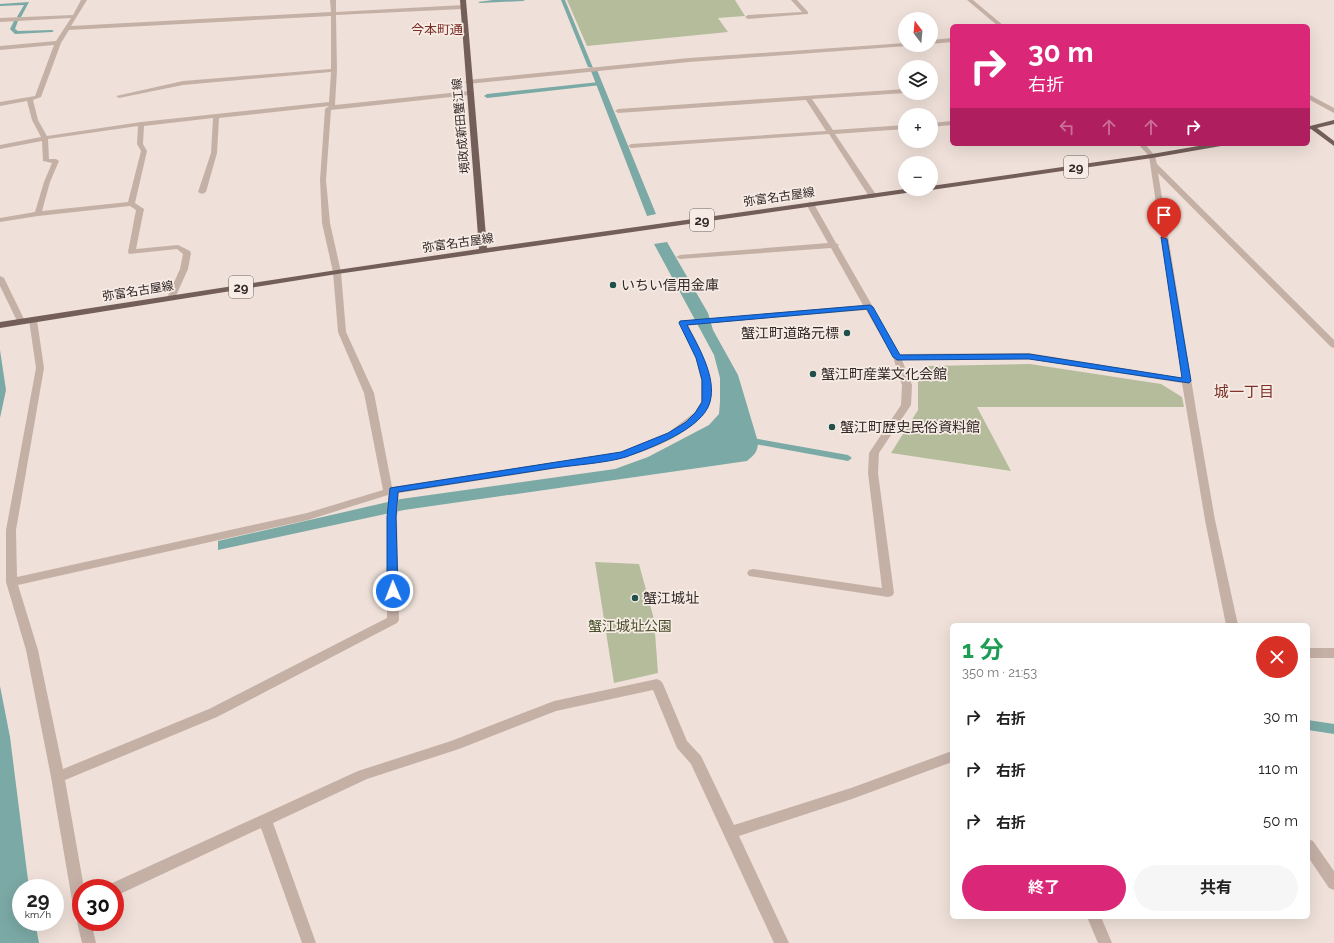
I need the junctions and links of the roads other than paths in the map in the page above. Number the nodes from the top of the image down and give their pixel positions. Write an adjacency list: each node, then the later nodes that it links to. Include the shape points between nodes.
1 (84, 0): 7 (street)
2 (334, 0): 6 (street)
3 (794, 0): 8 (street, via 806,14)
4 (970, 0): 10 (street)
5 (463, 3): 6 (street); 18 (main road, 境政成新田蟹江線)
6 (332, 14): 11 (street); 17 (street)
7 (75, 16): 9 (street); 11 (street)
8 (748, 17)
9 (0, 20)
10 (999, 24)
11 (67, 28): 14 (street)
12 (950, 40): 13 (street)
13 (938, 41)
14 (58, 43): 16 (street); 24 (street, via 38,97)
15 (898, 45): 18 (street, via 689,60)
16 (0, 48)
17 (334, 70): 21 (street, via 183,83); 26 (street)
18 (468, 82): 20 (main road, 境政成新田蟹江線)
19 (898, 92): 23 (street)
20 (469, 93): 26 (street); 53 (main road, 境政成新田蟹江線)
21 (119, 96)
22 (1310, 97): 28 (street)
23 (808, 98): 27 (street); 36 (street)
24 (30, 99): 25 (street); 37 (street)
25 (0, 104)
26 (332, 105): 29 (street); 55 (street, via 328,109 322,180 326,223)
27 (618, 111)
28 (1334, 111)
29 (216, 117): 32 (street); 45 (street, via 214,153)
30 (1334, 122): 35 (main road)
31 (950, 123): 33 (street)
32 (141, 124): 37 (street); 48 (street, via 140,144 144,150)
33 (938, 124)
34 (898, 127): 36 (street)
35 (1310, 128): 38 (main road)
36 (831, 132): 39 (street); 47 (street)
37 (45, 138): 42 (street); 50 (street, via 46,161 56,161)
38 (1334, 144)
39 (631, 146)
40 (1142, 146): 43 (street)
41 (1212, 146): 43 (main road, 29)
42 (0, 148)
43 (1152, 160): 44 (main road, 29); 62 (street); 64 (street)
44 (938, 187)
45 (202, 192)
46 (898, 192): 47 (main road, 弥富名古屋線 / 29)
47 (873, 196): 49 (main road, 弥富名古屋線 / 29)
48 (131, 204): 50 (street); 57 (street, via 140,209 132,252 178,247 187,253 184,269)
49 (810, 204): 52 (street); 53 (main road, 弥富名古屋線 / 29)
50 (38, 214): 51 (street)
51 (0, 220)
52 (835, 245): 54 (street); 58 (street)
53 (483, 251): 55 (main road, 弥富名古屋線 / 29)
54 (680, 257)
55 (337, 272): 57 (main road, 弥富名古屋線 / 29); 65 (street, via 342,332 369,393)
56 (0, 278): 60 (street)
57 (171, 298): 59 (main road, 弥富名古屋線 / 29)
58 (870, 307): 63 (street); 65 (street, via 682,323 700,358 706,380 706,402 689,424 671,435 622,455)
59 (33, 320): 60 (main road, 弥富名古屋線 / 29); 67 (street, via 40,368 11,530)
60 (21, 321): 61 (main road, 弥富名古屋線 / 29)
61 (0, 325)
62 (1334, 345)
63 (897, 357): 64 (street, via 1029,356); 66 (street, via 907,385 906,405 874,453 873,473 888,593)
64 (1186, 381): 68 (street, via 1210,520)
65 (392, 493): 67 (street, via 308,516); 72 (street, via 393,620 213,713)
66 (753, 573)
67 (12, 582): 72 (street, via 32,650)
68 (1232, 623)
69 (1310, 653): 70 (street)
70 (1334, 653)
71 (950, 757): 74 (street, via 852,793)
72 (58, 777): 76 (street)
73 (265, 820): 74 (street, via 363,775 454,745 554,706 657,684 682,744 696,760); 78 (street); 82 (street)
74 (729, 833): 83 (street)
75 (1310, 847): 77 (street)
76 (75, 879)
77 (1334, 883)
78 (124, 885)
79 (1095, 919): 84 (street)
80 (86, 931): 81 (street)
81 (89, 943)
82 (309, 943)
83 (782, 943)
84 (1105, 943)

